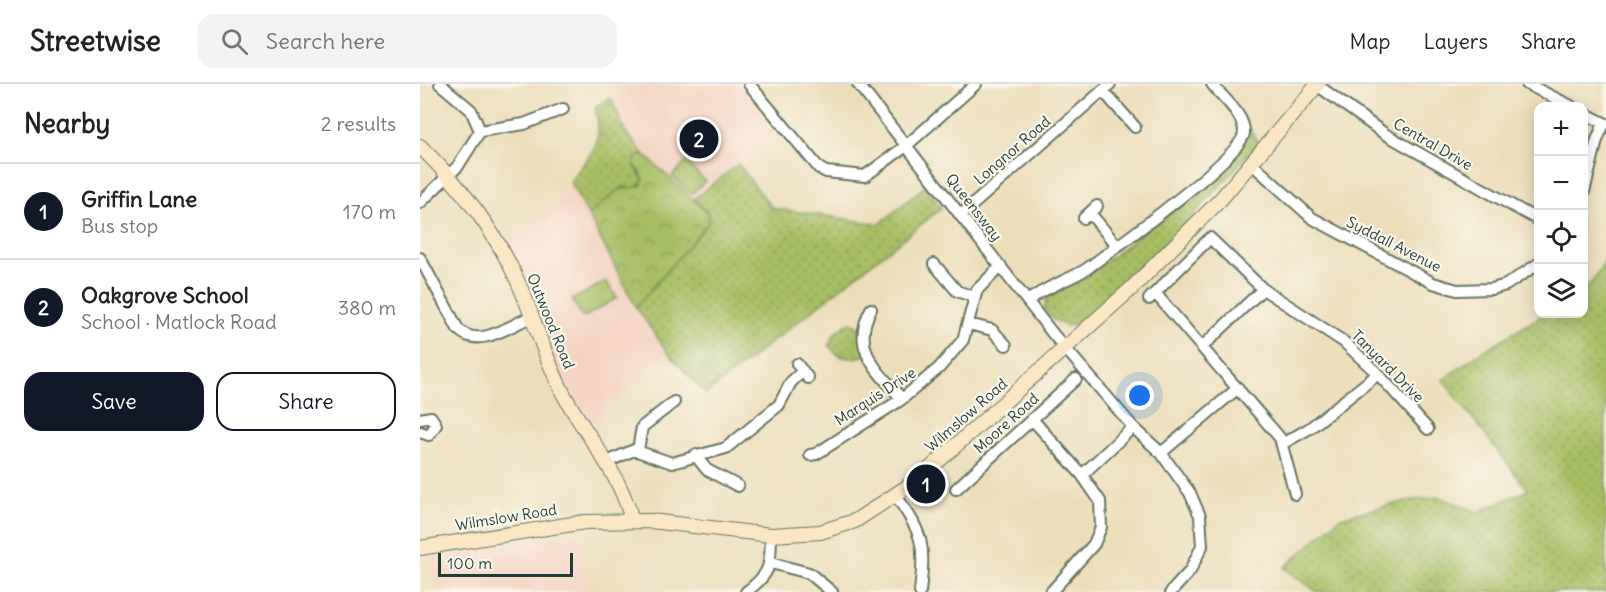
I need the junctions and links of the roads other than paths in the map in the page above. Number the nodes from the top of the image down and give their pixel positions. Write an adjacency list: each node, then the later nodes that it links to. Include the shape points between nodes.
1 (440, 84): 14 (street, via 471,110)
2 (748, 84): 16 (street, via 826,172 865,176)
3 (858, 84): 16 (street, Queensway)
4 (975, 84): 16 (street)
5 (1212, 84): 24 (street, via 1237,113 1244,132 1240,142 1212,172)
6 (1527, 84): 9 (street)
7 (1318, 85): 17 (main road, Wilmslow Road); 23 (street, Central Drive, via 1385,134)
8 (1106, 87): 13 (street); 22 (street, Longnor Road)
9 (1563, 102)
10 (563, 109): 14 (street, via 524,124)
11 (1588, 115): 12 (street)
12 (1605, 123): 19 (street)
13 (1135, 127)
14 (480, 131): 18 (street, via 467,156)
15 (420, 146): 18 (main road, Outwood Road)
16 (906, 146): 22 (street, Queensway)
17 (1252, 164): 28 (street, Syddall Avenue, via 1312,218 1433,283 1457,290 1492,289); 37 (main road, Wilmslow Road)
18 (449, 175): 20 (street); 33 (main road, Outwood Road, via 496,239)
19 (1588, 176)
20 (420, 203)
21 (1090, 212): 24 (street)
22 (961, 215): 27 (street, Queensway)
23 (1534, 217)
24 (1116, 246): 31 (street, via 1076,276 1043,289)
25 (420, 258): 33 (street, via 464,335 488,336)
26 (934, 263): 30 (street, via 957,291)
27 (1001, 267): 30 (street, Marquis Drive, via 986,279); 31 (street, Queensway)
28 (1534, 267)
29 (1263, 289): 36 (street); 36 (street, Tanyard Drive, via 1210,238 1152,296); 39 (street, Tanyard Drive, via 1344,342)
30 (974, 297): 34 (street, Marquis Drive)
31 (1028, 301): 37 (street, Queensway)
32 (872, 309): 42 (street, via 863,330 866,355)
33 (531, 316): 54 (main road, Outwood Road, via 554,376)
34 (969, 324): 35 (street, via 992,330); 42 (street, Marquis Drive, via 952,354)
35 (1006, 345)
36 (1202, 347): 41 (street)
37 (1067, 349): 46 (street, Queensway); 59 (main road, Wilmslow Road)
38 (803, 371): 52 (street, via 791,382 781,403 735,442)
39 (1378, 374): 47 (street, Tanyard Drive); 49 (street, via 1310,428)
40 (1076, 379): 45 (street, Moore Road)
41 (1238, 388): 49 (street); 51 (street)
42 (902, 399): 53 (street, Marquis Drive)
43 (674, 402): 50 (street, via 642,427)
44 (421, 417): 48 (street, via 431,417 436,425 429,435)
45 (1032, 419): 55 (street); 57 (street, Moore Road)
46 (1133, 427): 51 (street, Queensway); 55 (street)
47 (1428, 429)
48 (420, 432)
49 (1282, 444): 58 (street)
50 (638, 450): 52 (street, via 667,462); 54 (street)
51 (1161, 453): 68 (street, Queensway, via 1190,493 1200,516 1202,546 1190,571)
52 (695, 455): 56 (street, via 706,470)
53 (810, 455)
54 (605, 463): 60 (main road, Outwood Road, via 626,499)
55 (1082, 475): 67 (street, via 1100,501 1101,527 1094,544)
56 (739, 487)
57 (956, 489)
58 (1295, 494)
59 (896, 496): 61 (main road, Wilmslow Road, via 839,527 806,534); 66 (street, via 917,527 922,543)
60 (632, 521): 61 (main road, Wilmslow Road); 62 (main road, Wilmslow Road, via 557,525)
61 (771, 535): 63 (street)
62 (420, 548)
63 (771, 563): 64 (street, via 763,578); 65 (street, via 809,573)
64 (746, 592)
65 (832, 592)
66 (920, 592)
67 (1052, 592)
68 (1171, 592)

